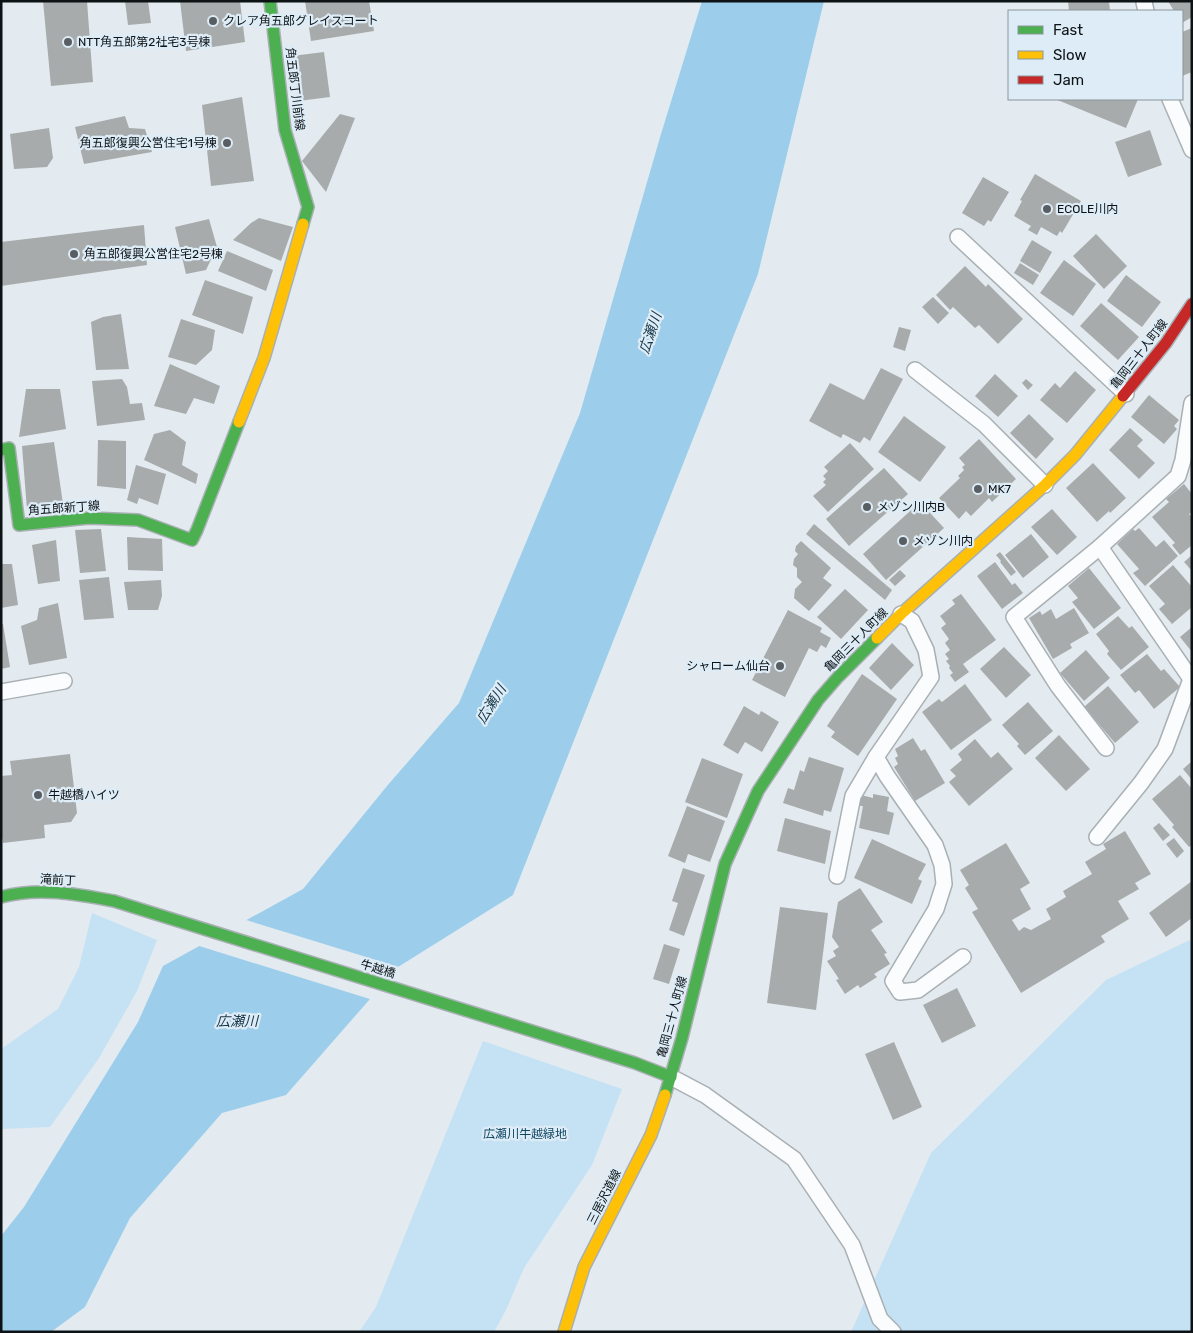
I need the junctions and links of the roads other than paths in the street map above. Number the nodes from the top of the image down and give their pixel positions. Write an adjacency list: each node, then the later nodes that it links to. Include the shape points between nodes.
1 (270, 1): 13 (street, 角五郎丁川前線, via 286,130 308,208 264,358)
2 (1170, 100): 3 (lane)
3 (1192, 150)
4 (958, 237): 8 (lane)
5 (1192, 304): 6 (street, 亀岡三十人町線)
6 (1186, 326): 8 (street, 亀岡三十人町線, via 1166,343)
7 (915, 370): 12 (lane, via 984,424)
8 (1126, 394): 12 (street, 亀岡三十人町線)
9 (1192, 403): 11 (lane)
10 (1, 450): 13 (street, 角五郎新丁線, via 9,448 19,525 90,518 138,520)
11 (1187, 464): 14 (lane)
12 (1046, 485): 15 (street, 亀岡三十人町線)
13 (192, 540)
14 (1100, 547): 18 (lane, via 1014,617 1058,686); 20 (lane, via 1191,679 1165,749)
15 (901, 614): 19 (lane, via 912,621 926,650 931,677); 25 (street, 亀岡三十人町線, via 818,700 758,791 725,864)
16 (64, 680): 17 (lane)
17 (1, 692)
18 (1106, 748)
19 (876, 757): 21 (lane, via 853,796); 24 (lane, via 934,845 942,864 944,884 936,909 893,981 900,992 918,990)
20 (1097, 837)
21 (837, 876)
22 (1, 897): 23 (street, 滝前丁, via 32,892 70,893)
23 (114, 901): 25 (street, 牛越橋, via 635,1063)
24 (963, 957)
25 (671, 1077): 26 (street, 三居沢道線, via 651,1135 584,1267); 27 (lane, via 704,1095 794,1159 852,1245 880,1319)
26 (564, 1332)
27 (892, 1332)

